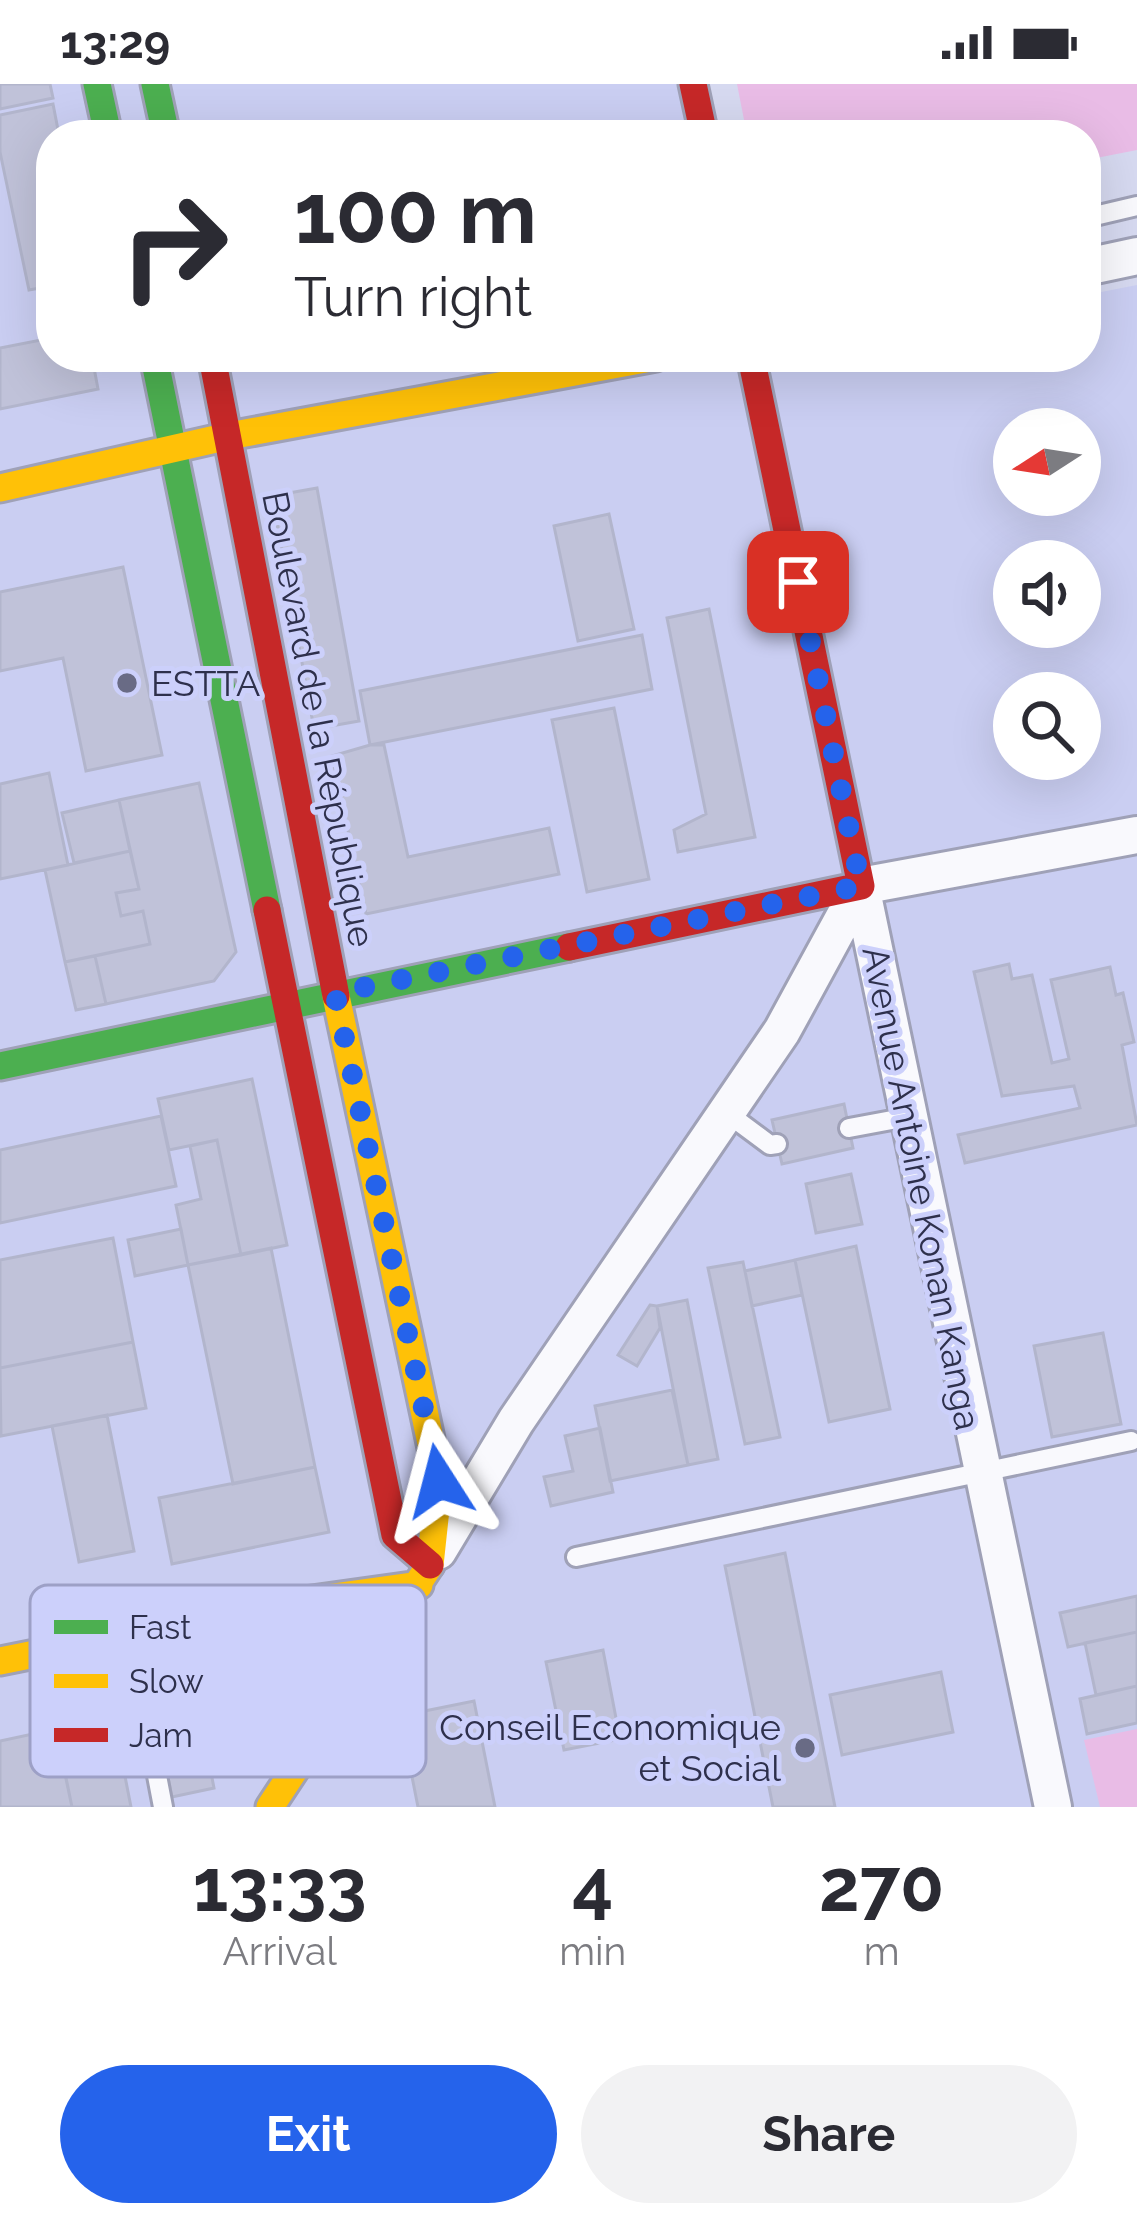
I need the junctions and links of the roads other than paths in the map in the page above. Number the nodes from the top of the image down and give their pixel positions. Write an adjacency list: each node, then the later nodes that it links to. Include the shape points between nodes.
1 (97, 84): 4 (main road)
2 (155, 84): 5 (main road)
3 (693, 84): 6 (main road)
4 (105, 120)
5 (163, 120)
6 (701, 120)
7 (1137, 206): 8 (lane)
8 (1101, 214)
9 (1137, 256): 10 (street)
10 (1101, 264)
11 (157, 372): 16 (main road)
12 (215, 372): 15 (main road, Boulevard de la République)
13 (575, 372): 15 (main road)
14 (755, 372): 19 (main road, Avenue Antoine Konan Kanga)
15 (229, 436): 16 (main road); 20 (main road, Boulevard de la République)
16 (175, 450): 17 (main road); 21 (main road)
17 (0, 488)
18 (1137, 835): 19 (street)
19 (861, 886): 20 (main road); 23 (street); 24 (street, Avenue Antoine Konan Kanga)
20 (335, 993): 21 (main road); 30 (main road, Boulevard de la République, via 430,1420 439,1481)
21 (287, 1002): 22 (main road); 30 (main road, via 395,1535)
22 (0, 1066)
23 (727, 1113): 26 (lane); 30 (street, via 516,1421)
24 (908, 1117): 25 (lane); 28 (street, Avenue Antoine Konan Kanga)
25 (849, 1128)
26 (777, 1144)
27 (1131, 1441): 28 (lane)
28 (980, 1474): 29 (lane); 39 (street, Avenue Antoine Konan Kanga)
29 (576, 1557)
30 (424, 1575): 31 (main road); 32 (main road)
31 (375, 1585)
32 (417, 1585)
33 (30, 1655): 34 (main road)
34 (0, 1661)
35 (160, 1777): 37 (lane)
36 (290, 1777): 38 (main road)
37 (163, 1807)
38 (270, 1807)
39 (1053, 1807)

